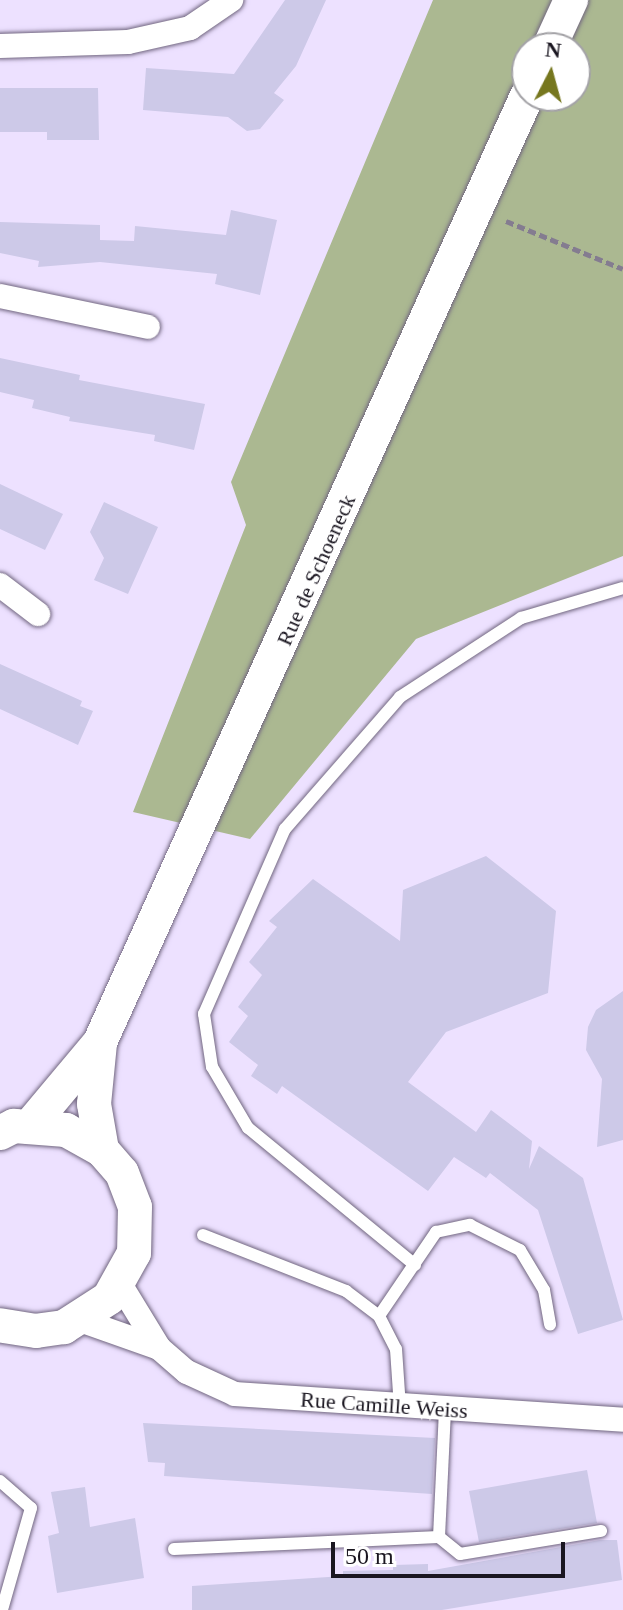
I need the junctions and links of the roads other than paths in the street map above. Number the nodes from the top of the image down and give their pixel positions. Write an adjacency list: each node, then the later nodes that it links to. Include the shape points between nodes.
1 (231, 0): 4 (street, via 190,28 128,42)
2 (571, 0): 3 (main road)
3 (556, 32)
4 (0, 46)
5 (520, 112): 11 (main road, Rue de Schoeneck)
6 (0, 296): 7 (street)
7 (148, 327)
8 (0, 585): 10 (street)
9 (623, 588): 15 (lane, via 521,618 400,697 285,829 204,1014 212,1067 248,1128)
10 (38, 614)
11 (100, 1042): 12 (main road, Rue de Schoeneck); 13 (main road, Rue de Schoeneck, via 94,1104)
12 (14, 1130): 13 (main road, via 66,1130)
13 (102, 1150): 16 (main road, via 122,1173 135,1207 134,1253)
14 (203, 1235): 17 (lane, via 346,1291)
15 (415, 1265): 17 (lane); 19 (lane, via 436,1232 470,1225 520,1250 544,1290)
16 (120, 1284): 18 (main road); 21 (street, Rue Camille Weiss)
17 (379, 1316): 22 (lane, via 396,1349)
18 (77, 1319): 20 (main road, via 36,1331); 21 (street, Rue Camille Weiss)
19 (550, 1324)
20 (0, 1325)
21 (159, 1348): 22 (street, Rue Camille Weiss, via 187,1372 235,1394)
22 (400, 1408): 23 (street, Rue Camille Weiss)
23 (445, 1410): 24 (street, Rue Camille Weiss); 27 (lane)
24 (623, 1420)
25 (0, 1481): 29 (lane, via 31,1508)
26 (601, 1531): 27 (lane, via 460,1554)
27 (439, 1537): 28 (lane)
28 (174, 1549)
29 (2, 1610)

